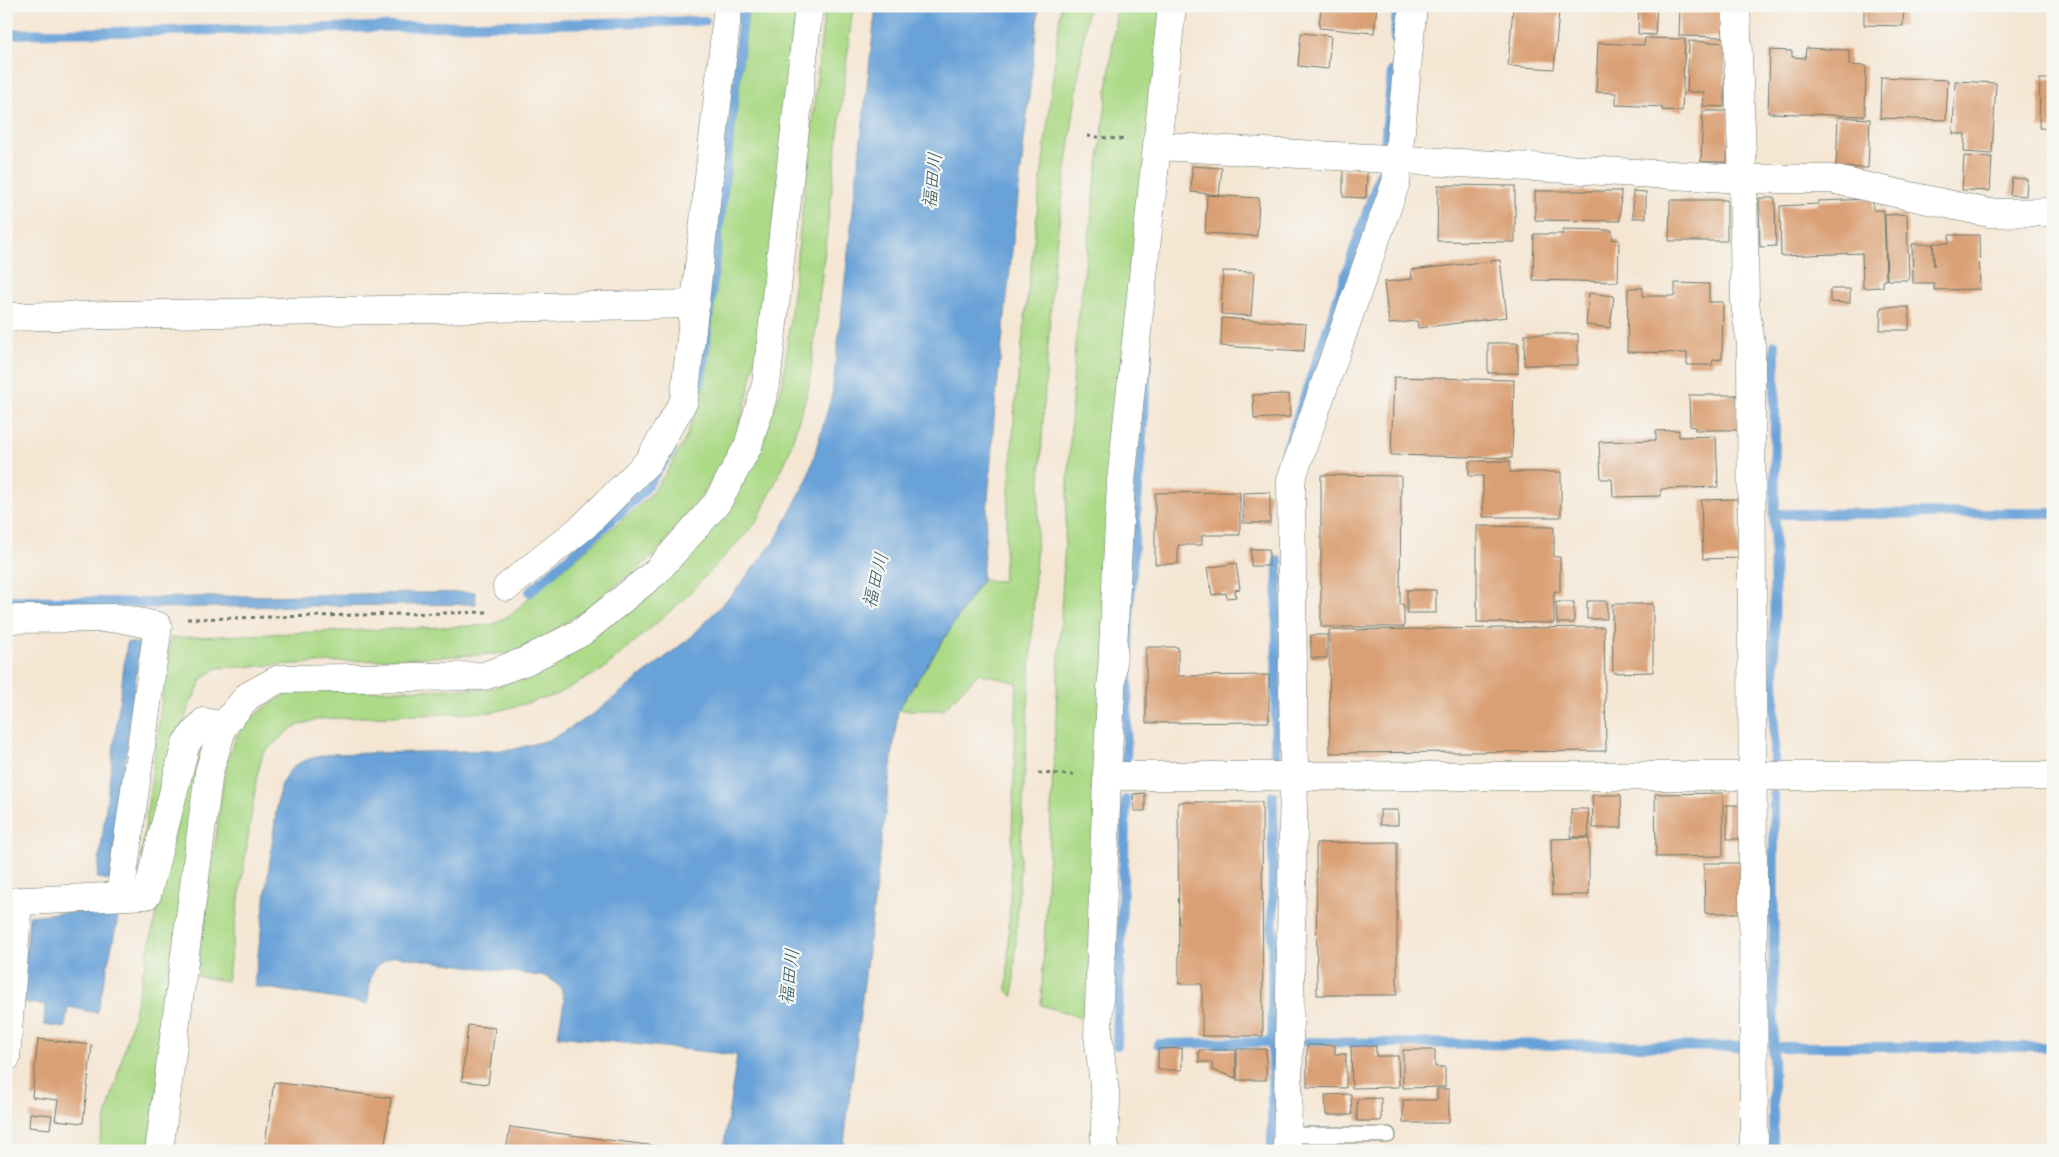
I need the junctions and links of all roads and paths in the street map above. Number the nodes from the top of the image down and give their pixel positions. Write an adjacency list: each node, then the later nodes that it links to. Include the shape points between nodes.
1 (728, 6): 11 (street)
2 (809, 6): 17 (street, via 766,385 748,446 716,504 656,572 582,632 526,661 484,676 279,679 248,696)
3 (1172, 6): 7 (street)
4 (1413, 6): 8 (street)
5 (1736, 6): 9 (street)
6 (1088, 136): 7 (path)
7 (1157, 145): 8 (street); 19 (street, via 1121,481)
8 (1399, 160): 9 (street); 21 (street, via 1396,182 1291,480)
9 (1743, 179): 10 (street, via 1831,179 1989,213); 22 (street, via 1745,303 1752,345)
10 (2053, 212)
11 (696, 304): 12 (street); 13 (street, via 684,401 648,462 584,526)
12 (6, 317)
13 (508, 587)
14 (490, 612): 16 (path, via 176,620)
15 (6, 620): 16 (street, via 118,618)
16 (158, 626): 23 (street)
17 (224, 726): 23 (street, via 204,722 186,743 147,895); 28 (street, via 209,772)
18 (1038, 773): 19 (path)
19 (1107, 776): 21 (street); 29 (street, via 1098,1034 1106,1102)
20 (2053, 776): 22 (street)
21 (1294, 777): 22 (street); 27 (street)
22 (1753, 777): 30 (street)
23 (120, 896): 24 (street)
24 (12, 902): 25 (street)
25 (6, 1058)
26 (1388, 1135): 27 (lane)
27 (1287, 1143)
28 (160, 1151)
29 (1104, 1151)
30 (1754, 1151)

